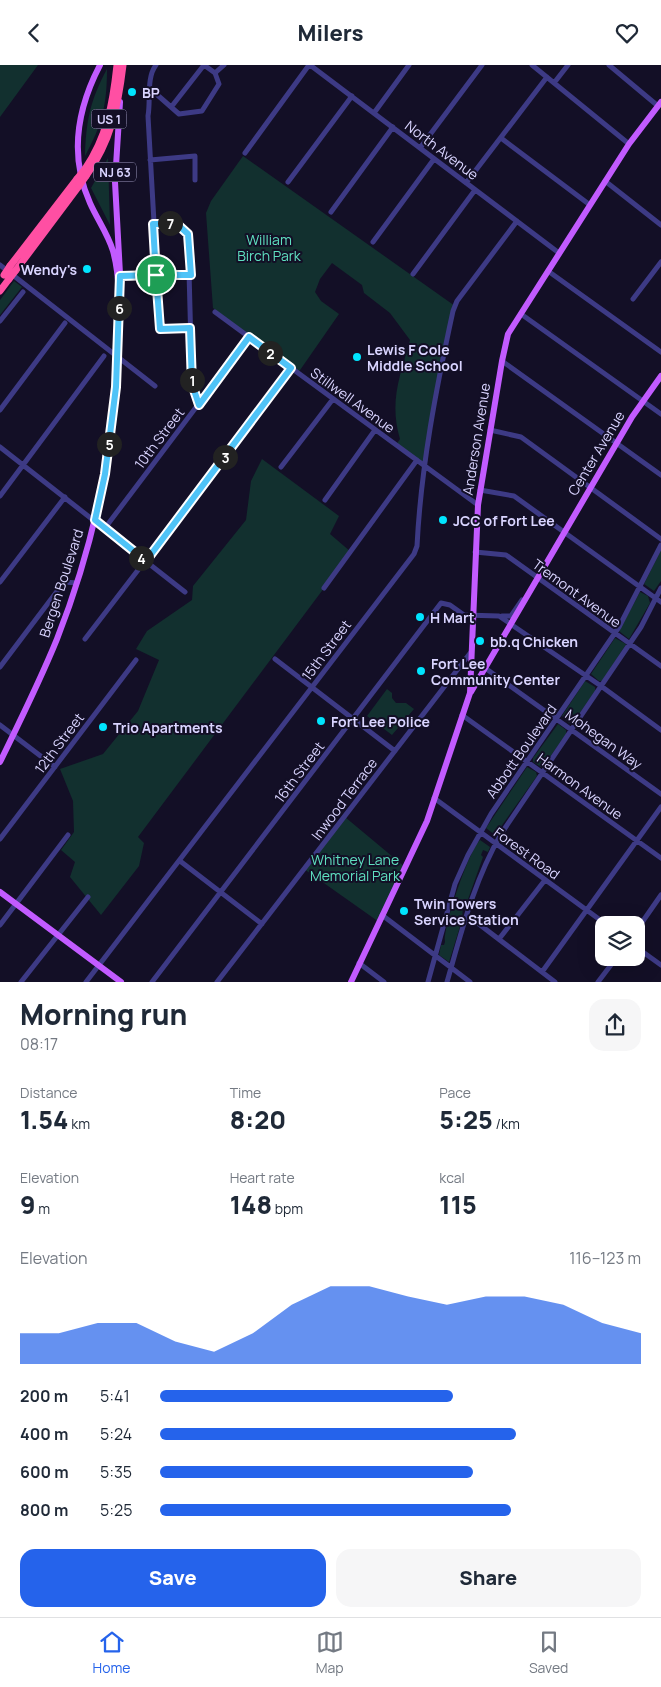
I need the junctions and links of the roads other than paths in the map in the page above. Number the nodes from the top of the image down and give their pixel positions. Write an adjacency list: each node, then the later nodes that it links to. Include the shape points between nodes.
1 (100, 65): 49 (main road, Bergen Boulevard / NJ 63, via 81,109 78,156 87,196 112,249)
2 (117, 65): 29 (highway, US 1, via 107,125)
3 (123, 65): 15 (highway, Bergen Boulevard / US 1)
4 (156, 65): 17 (street, via 151,74)
5 (204, 65): 13 (street); 20 (street)
6 (224, 65): 13 (street)
7 (310, 65): 18 (street, North Avenue); 26 (street)
8 (409, 65): 21 (street)
9 (482, 65): 25 (street)
10 (532, 65): 14 (street)
11 (568, 65): 16 (street)
12 (609, 65): 19 (street)
13 (215, 73): 20 (street, via 219,84 202,111 179,114)
14 (547, 77): 16 (street); 23 (street)
15 (121, 79): 29 (highway, US 1, via 111,132 100,155); 49 (main road, Bergen Boulevard / NJ 63, via 115,182)
16 (554, 83): 24 (street)
17 (150, 92): 20 (street); 28 (street)
18 (352, 96): 21 (street, North Avenue); 32 (street)
19 (660, 104): 24 (main road, Anderson Avenue)
20 (172, 106)
21 (374, 113): 22 (street, North Avenue)
22 (393, 127): 25 (street, North Avenue); 36 (street)
23 (501, 137): 33 (street); 35 (street)
24 (629, 144): 31 (main road, Anderson Avenue)
25 (420, 148): 27 (street, North Avenue)
26 (246, 153)
27 (434, 159): 33 (street, North Avenue); 40 (street)
28 (150, 160): 30 (street, via 195,157); 38 (street)
29 (86, 172): 48 (highway, US 1, bridge)
30 (195, 180)
31 (605, 181): 35 (main road, Anderson Avenue); 39 (street)
32 (288, 182)
33 (466, 183): 34 (street, North Avenue)
34 (475, 190): 37 (street, North Avenue); 45 (street)
35 (590, 205): 41 (main road, Anderson Avenue)
36 (331, 212)
37 (517, 221): 41 (street, North Avenue); 77 (street, 15th Street, via 453,311)
38 (153, 224): 46 (street); 47 (street, via 177,224 188,234)
39 (661, 225)
40 (373, 242)
41 (559, 253): 44 (main road, Anderson Avenue)
42 (661, 262): 52 (street)
43 (0, 265): 61 (street)
44 (548, 271): 54 (main road, Anderson Avenue); 59 (street)
45 (413, 274)
46 (156, 275): 47 (street); 49 (street); 57 (street, via 160,329)
47 (191, 275): 57 (street)
48 (4, 278): 50 (highway, US 1)
49 (120, 279): 61 (main road, Bergen Boulevard / NJ 63)
50 (0, 291)
51 (22, 292): 55 (street)
52 (633, 299)
53 (215, 312): 58 (street, Stillwell Avenue)
54 (521, 314): 62 (main road, Anderson Avenue, via 508,334); 67 (street)
55 (0, 321)
56 (65, 323): 69 (street)
57 (190, 328): 68 (street, via 192,384)
58 (249, 337): 63 (street, Stillwell Avenue); 68 (street, 10th Street)
59 (661, 352)
60 (104, 356): 76 (street)
61 (118, 356): 65 (street); 86 (main road, Bergen Boulevard / NJ 63, via 110,438)
62 (502, 361): 72 (main road, Anderson Avenue); 73 (street)
63 (291, 368): 66 (street, Stillwell Avenue); 92 (street)
64 (661, 376): 67 (main road, Center Avenue)
65 (155, 386)
66 (333, 399): 71 (street, Stillwell Avenue); 78 (street)
67 (643, 401): 70 (street); 73 (main road, Center Avenue)
68 (199, 405): 87 (street, 10th Street)
69 (0, 410)
70 (661, 413)
71 (376, 430): 75 (street, Stillwell Avenue); 84 (street)
72 (490, 430): 80 (street, via 521,437); 81 (main road, Anderson Avenue)
73 (616, 443): 79 (street); 80 (main road, Center Avenue)
74 (0, 447): 76 (street)
75 (417, 460): 77 (street, Stillwell Avenue); 97 (street)
76 (24, 465): 82 (street); 83 (street)
77 (424, 465): 85 (street, Stillwell Avenue); 116 (street, 15th Street, via 414,554)
78 (281, 467)
79 (661, 475)
80 (590, 487): 88 (main road, Center Avenue); 89 (street)
81 (480, 490): 85 (main road, Anderson Avenue); 88 (street, via 514,496)
82 (0, 496)
83 (65, 497): 86 (street); 94 (street)
84 (325, 500)
85 (478, 505): 91 (main road, Anderson Avenue)
86 (95, 520): 87 (street); 95 (main road, Bergen Boulevard / NJ 63)
87 (105, 528): 92 (street)
88 (564, 532): 93 (main road, Center Avenue); 96 (street)
89 (661, 539)
90 (661, 545): 96 (street, Abbott Boulevard)
91 (475, 552): 93 (street, Tremont Avenue, via 506,555); 102 (main road, Anderson Avenue)
92 (146, 561): 99 (street); 106 (street)
93 (537, 577): 100 (main road, Center Avenue); 105 (street, Tremont Avenue)
94 (0, 583)
95 (76, 583): 111 (street, via 65,581); 124 (main road, Bergen Boulevard / NJ 63, via 47,662)
96 (640, 587): 101 (street); 105 (street, Abbott Boulevard)
97 (324, 588)
98 (661, 588): 101 (street)
99 (185, 592)
100 (525, 597): 103 (street, Center Avenue, via 511,616); 104 (main road, Center Avenue)
101 (659, 600): 107 (street)
102 (472, 615): 103 (street); 108 (main road, Anderson Avenue); 119 (street, 16th Street, via 464,615 446,603 440,603)
103 (499, 615): 104 (street)
104 (511, 624): 112 (main road, Center Avenue); 114 (street)
105 (615, 634): 107 (street, Tremont Avenue); 114 (street, Abbott Boulevard)
106 (85, 639)
107 (630, 645): 113 (street, Tremont Avenue); 115 (street)
108 (471, 652): 117 (main road, Anderson Avenue); 125 (street, Inwood Terrace)
109 (275, 659): 116 (street)
110 (136, 660): 128 (street, 12th Street)
111 (0, 667)
112 (485, 667): 117 (main road, Center Avenue); 120 (street, Mohegan Way)
113 (661, 667)
114 (587, 676): 115 (street); 120 (street, Abbott Boulevard)
115 (601, 686): 122 (street); 123 (street)
116 (312, 687): 119 (street); 139 (street, 15th Street)
117 (470, 693): 118 (main road, Anderson Avenue)
118 (462, 715): 127 (street, Harmon Avenue); 131 (main road, Anderson Avenue)
119 (353, 719): 125 (street); 142 (street, 16th Street)
120 (557, 719): 122 (street, Mohegan Way); 127 (street, Abbott Boulevard)
121 (0, 725): 124 (street)
122 (572, 730): 129 (street); 130 (street, Mohegan Way)
123 (661, 730)
124 (13, 735): 126 (main road, Bergen Boulevard / NJ 63); 128 (street)
125 (394, 751): 151 (street, Inwood Terrace)
126 (0, 762)
127 (528, 762): 129 (street, Harmon Avenue); 133 (street, Abbott Boulevard)
128 (55, 767): 135 (street, 12th Street)
129 (542, 773): 136 (street, Harmon Avenue); 137 (street)
130 (661, 794)
131 (434, 798): 133 (street, Forest Road); 147 (main road, Anderson Avenue, via 427,821)
132 (661, 807): 136 (street)
133 (480, 832): 137 (street, Forest Road); 156 (street, Abbott Boulevard, via 455,885)
134 (68, 835): 145 (street)
135 (0, 839)
136 (637, 841): 138 (street, Harmon Avenue); 146 (street)
137 (496, 843): 140 (street, Forest Road); 148 (street, via 478,877)
138 (661, 858)
139 (180, 861): 142 (street); 158 (street, 15th Street)
140 (545, 880): 146 (street, Forest Road); 154 (street)
141 (0, 891): 145 (main road)
142 (221, 893): 151 (street); 166 (street, 16th Street)
143 (661, 895): 150 (street)
144 (88, 897): 153 (street)
145 (16, 904): 152 (street); 153 (main road)
146 (586, 910): 149 (street, Forest Road); 162 (street)
147 (382, 915): 156 (street); 157 (main road, Anderson Avenue)
148 (466, 915): 154 (street); 161 (street)
149 (595, 916)
150 (645, 918)
151 (262, 924): 167 (street, Inwood Terrace)
152 (0, 925)
153 (58, 934): 158 (main road); 163 (street)
154 (499, 939): 162 (street)
155 (645, 953): 159 (street)
156 (435, 956): 161 (street); 170 (street, Abbott Boulevard)
157 (359, 963): 168 (main road, Anderson Avenue); 169 (street)
158 (99, 965): 164 (street, 15th Street); 165 (main road)
159 (661, 965)
160 (610, 966): 174 (street)
161 (451, 968): 171 (street); 172 (street)
162 (542, 972): 173 (street)
163 (21, 982)
164 (86, 982)
165 (121, 982)
166 (152, 982)
167 (217, 982)
168 (351, 982)
169 (384, 982)
170 (428, 982)
171 (447, 982)
172 (470, 982)
173 (555, 982)
174 (598, 982)

